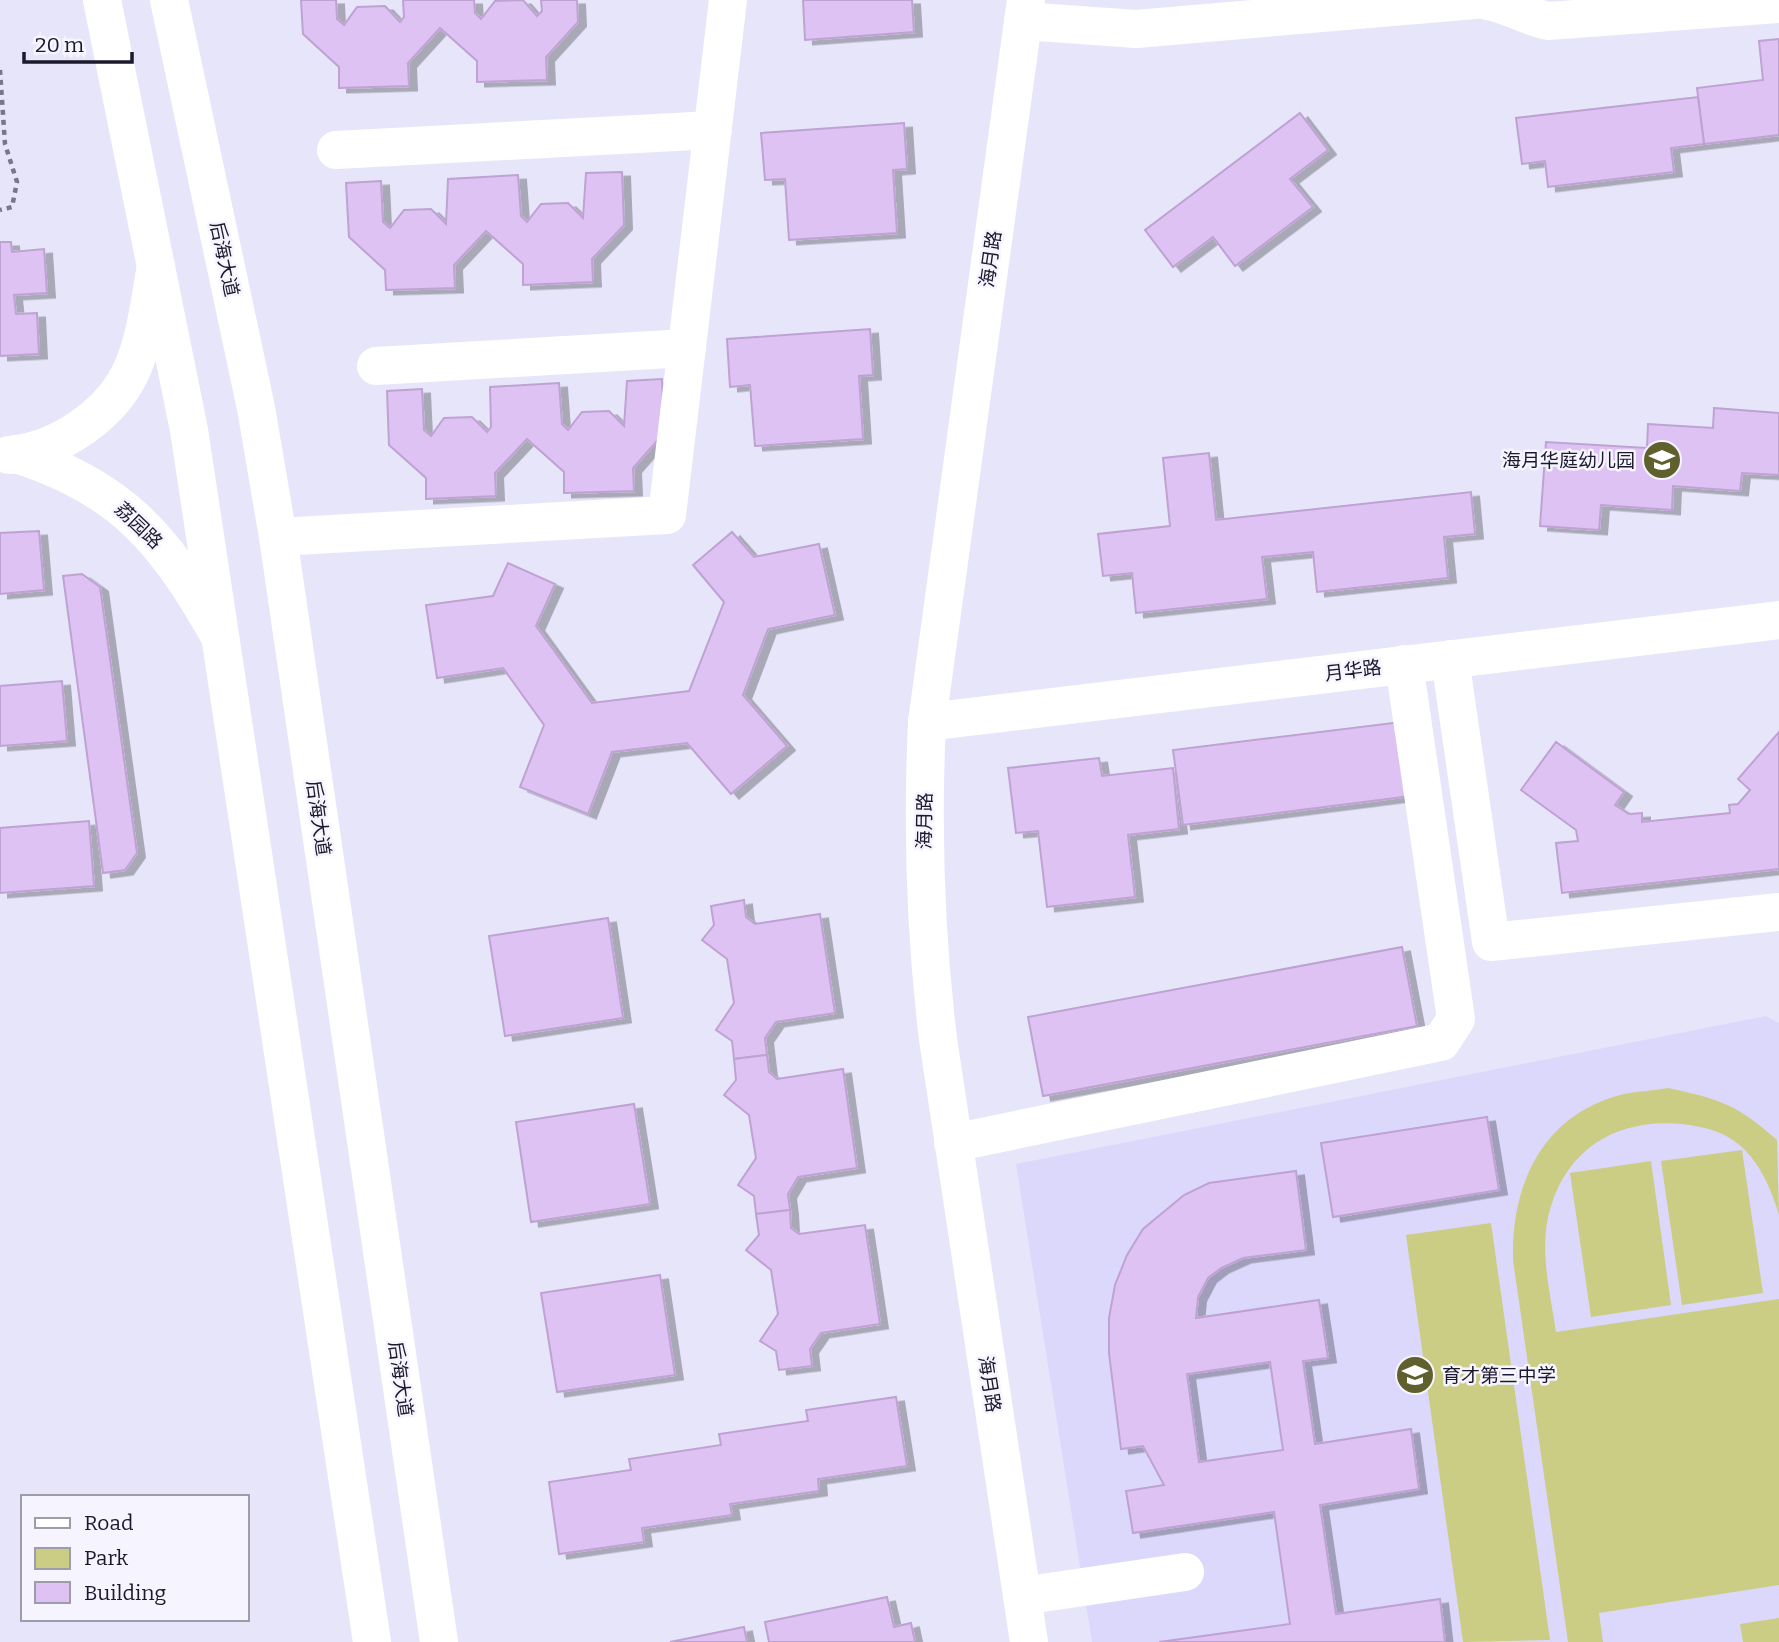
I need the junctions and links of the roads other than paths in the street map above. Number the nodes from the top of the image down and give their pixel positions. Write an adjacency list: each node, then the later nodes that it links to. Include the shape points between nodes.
1 (102, 0): 10 (street)
2 (169, 0): 14 (street, 后海大道, via 256,408)
3 (728, 0): 8 (street)
4 (1475, 0): 7 (street, via 1136,30)
5 (1482, 0): 6 (street, via 1548,21)
6 (1779, 4)
7 (1025, 11): 19 (street, 海月路)
8 (713, 130): 9 (street); 11 (street)
9 (336, 150)
10 (156, 266): 13 (street, 荔园路, via 132,369 110,400 88,423 62,440); 16 (street, via 189,430)
11 (687, 348): 12 (street); 14 (street, via 667,515)
12 (376, 366)
13 (8, 455): 16 (street, 荔园路, via 74,475 130,514 162,546)
14 (278, 537): 25 (street, 后海大道)
15 (1779, 620): 17 (street, 月华路)
16 (223, 642): 24 (street)
17 (1450, 659): 18 (street, 月华路); 20 (street, via 1491,942)
18 (1404, 664): 19 (street, 月华路); 21 (street, via 1456,1019 1441,1042)
19 (927, 722): 21 (street, 海月路, via 923,885)
20 (1779, 912)
21 (953, 1143): 23 (street, 海月路)
22 (1185, 1572): 23 (street)
23 (1022, 1596): 26 (street, 海月路)
24 (372, 1642)
25 (439, 1642)
26 (1029, 1642)

